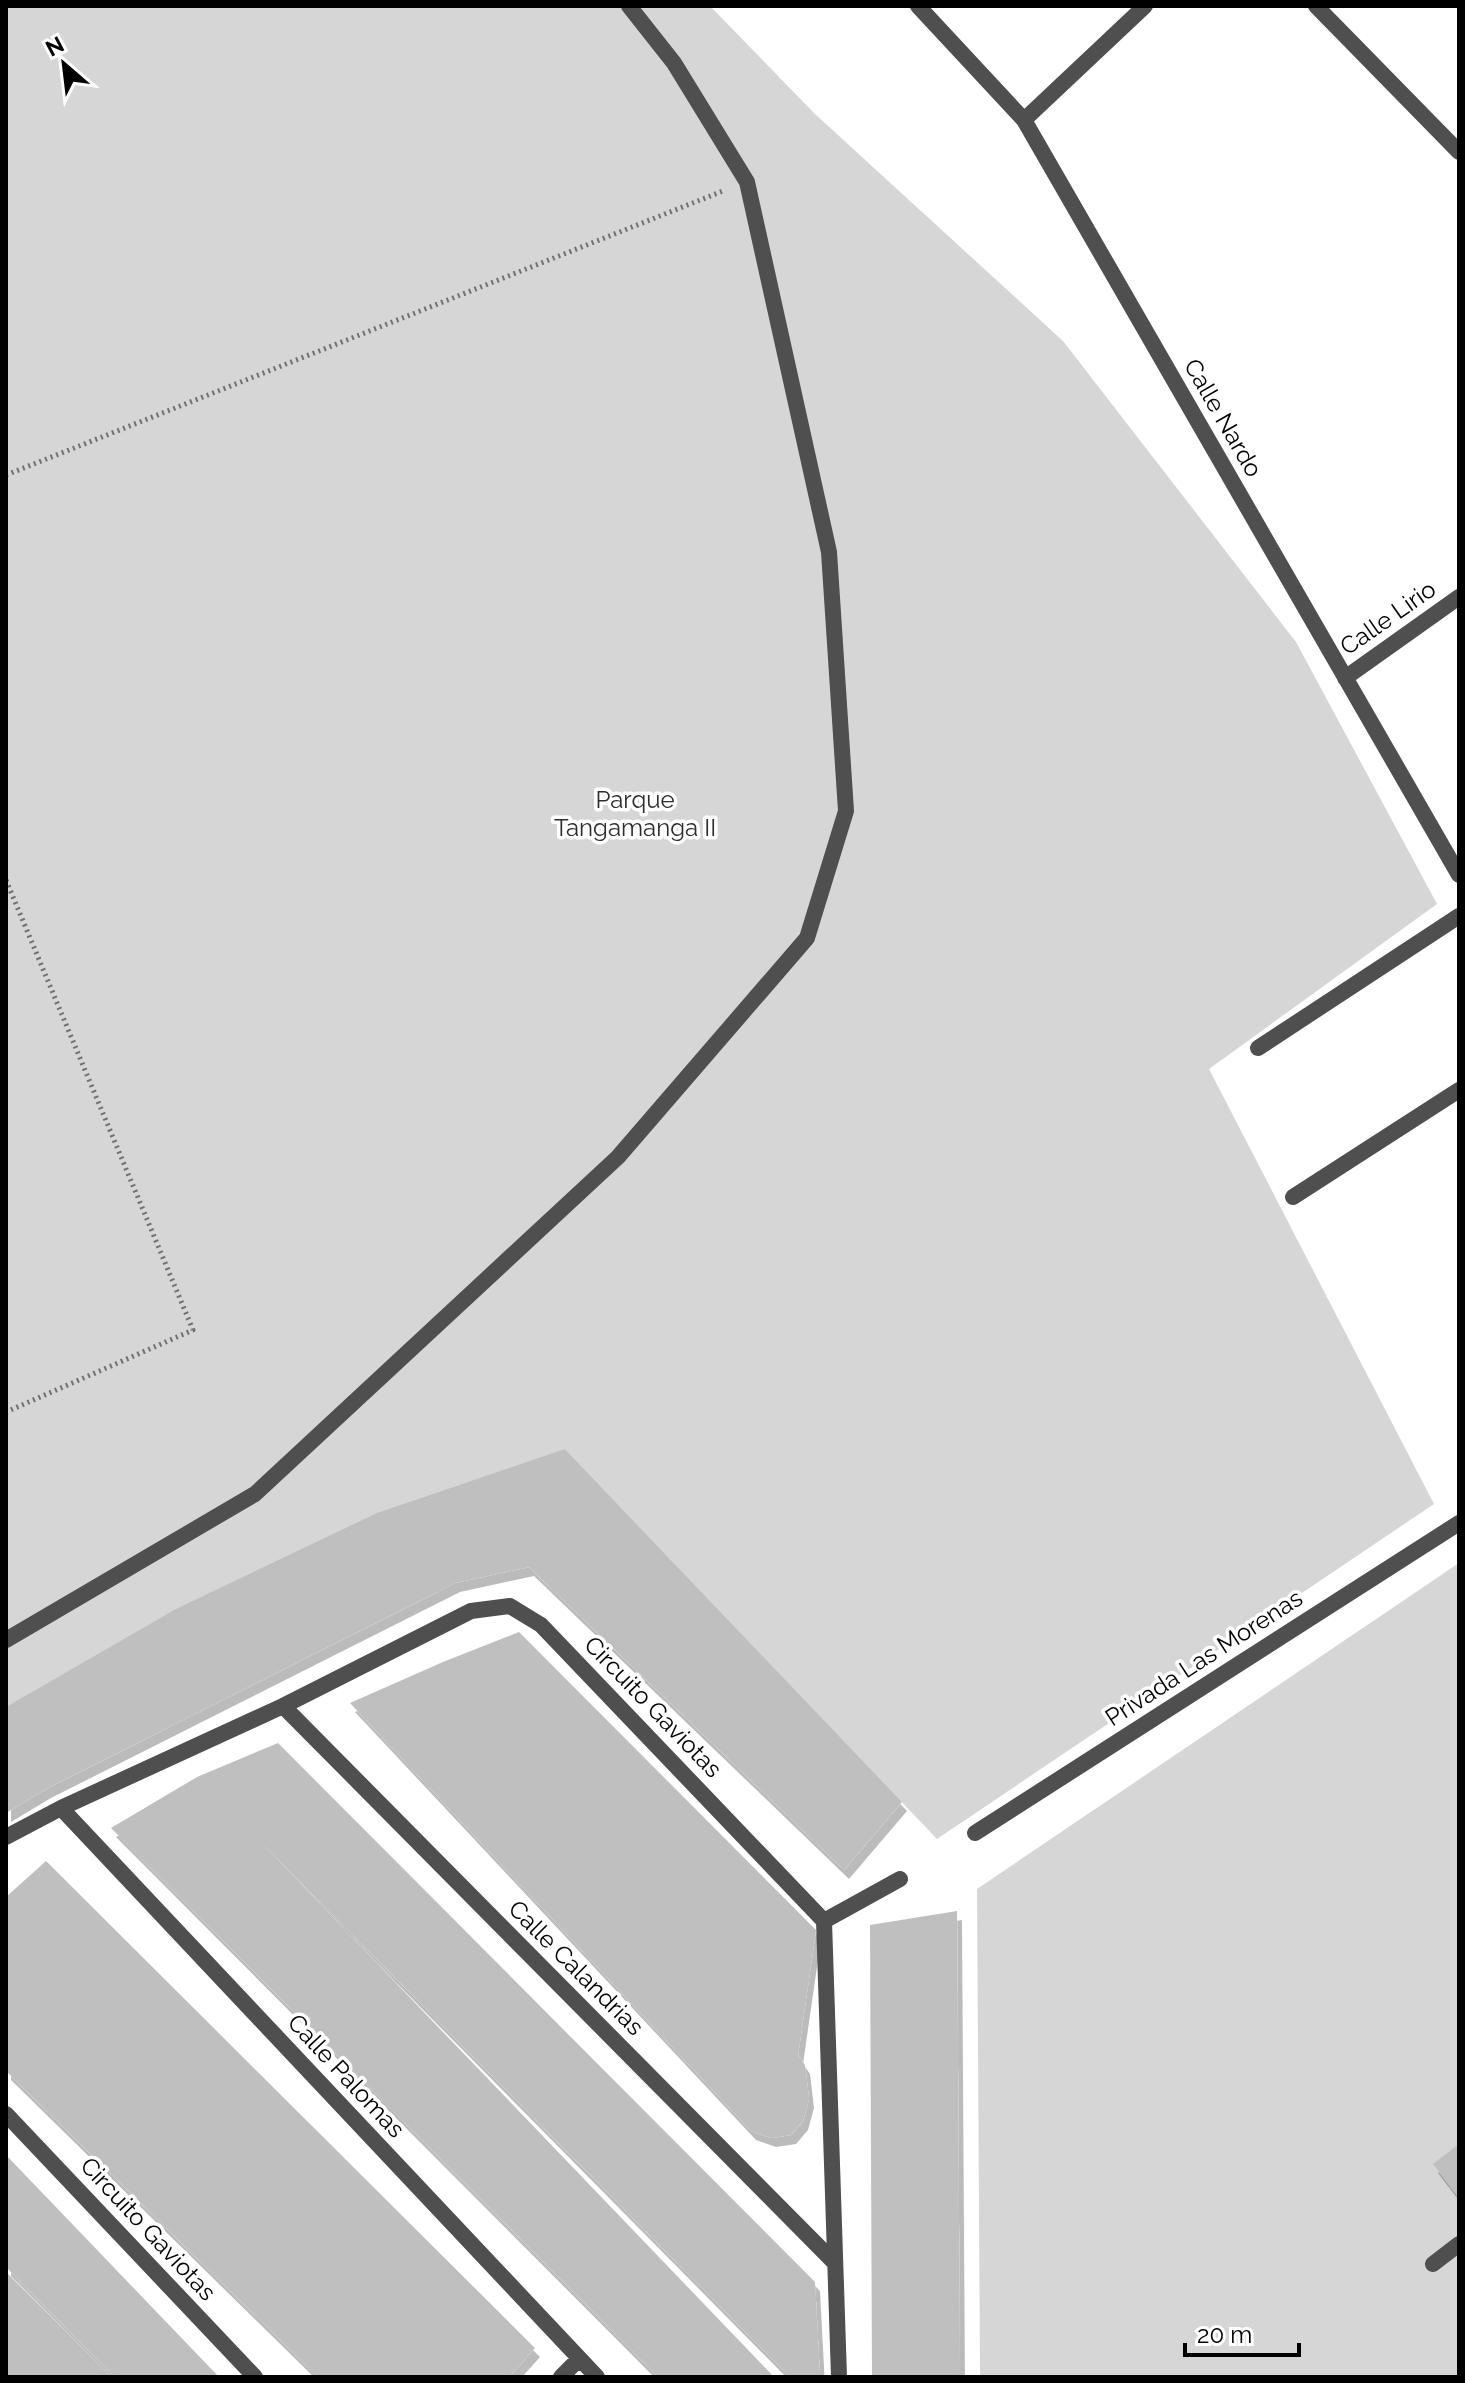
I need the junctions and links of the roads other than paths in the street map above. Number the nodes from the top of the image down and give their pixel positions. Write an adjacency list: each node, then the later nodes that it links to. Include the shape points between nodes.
1 (629, 6): 15 (street, via 674,63 747,182 829,552 846,811 807,938 618,1157 255,1494)
2 (918, 6): 5 (street, Calle Nardo)
3 (1145, 6): 5 (street)
4 (1316, 6): 6 (street)
5 (1024, 120): 8 (street, Calle Nardo)
6 (1459, 152)
7 (1459, 597): 8 (street, Calle Lirio)
8 (1345, 678): 9 (street, Calle Nardo)
9 (1459, 875)
10 (1459, 916): 11 (street)
11 (1258, 1048)
12 (1459, 1090): 13 (street)
13 (1293, 1197)
14 (1459, 1523): 18 (street, Privada Las Morenas)
15 (6, 1640)
16 (283, 1706): 17 (street, Circuito Gaviotas); 21 (street, Circuito Gaviotas, via 471,1611 510,1606 541,1625); 24 (street, Calle Calandrias)
17 (61, 1808): 19 (street, Circuito Gaviotas); 26 (street, Calle Palomas)
18 (975, 1833)
19 (6, 1837)
20 (900, 1879): 21 (street)
21 (824, 1921): 24 (street)
22 (6, 2114): 27 (street, Circuito Gaviotas)
23 (1459, 2244): 25 (street)
24 (835, 2263): 30 (street)
25 (1433, 2264)
26 (579, 2359): 28 (street); 29 (street, Calle Palomas)
27 (255, 2377)
28 (561, 2377)
29 (597, 2377)
30 (839, 2377)

